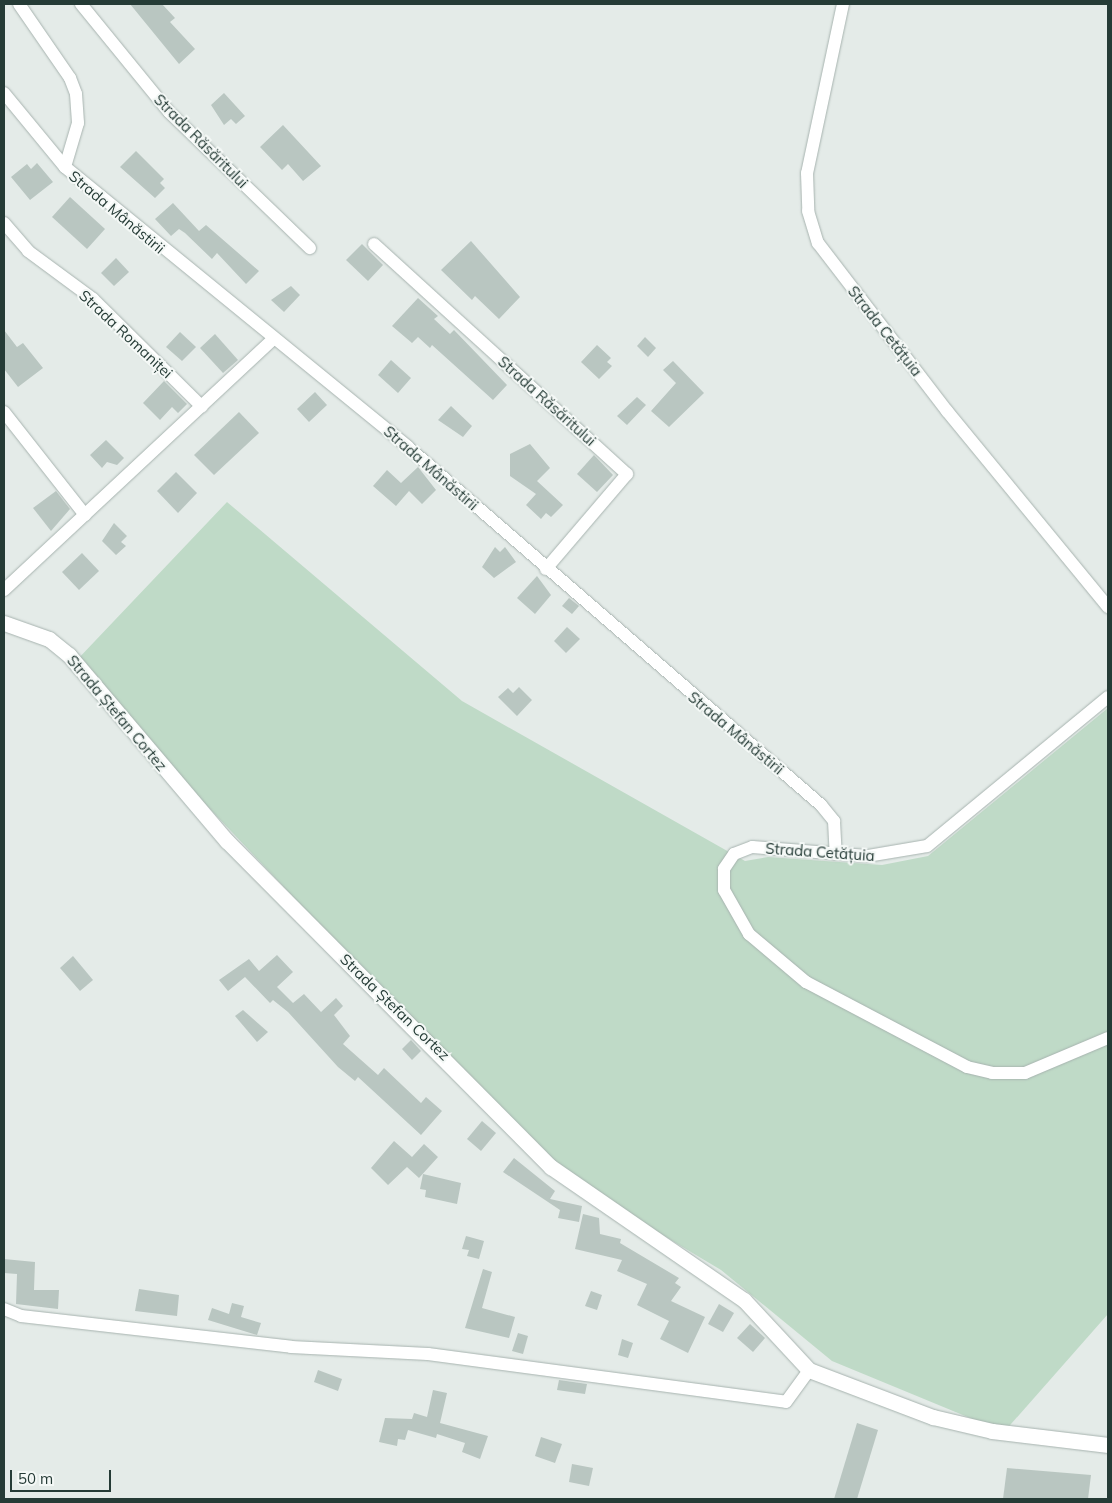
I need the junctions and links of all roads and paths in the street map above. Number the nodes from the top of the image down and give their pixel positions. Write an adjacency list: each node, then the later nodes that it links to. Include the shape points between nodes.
1 (20, 4): 5 (street, via 70,78 76,94 78,123)
2 (81, 4): 8 (street, Strada Răsăritului, via 169,112)
3 (843, 4): 15 (street, Strada Cetățuia, via 807,173 808,211 818,243 947,411)
4 (4, 93): 5 (street, Strada Mânăstirii)
5 (65, 168): 9 (street, Strada Mânăstirii)
6 (4, 223): 10 (street, Strada Romaniței, via 28,252 93,299)
7 (374, 244): 13 (street, Strada Răsăritului, via 627,474)
8 (310, 248)
9 (273, 339): 10 (street); 13 (street, Strada Mânăstirii, via 408,447)
10 (202, 407): 12 (street)
11 (4, 412): 12 (street)
12 (85, 515): 14 (street)
13 (546, 569): 18 (street, Strada Mânăstirii, via 821,805 834,821)
14 (4, 590)
15 (1108, 607)
16 (4, 623): 21 (street, Strada Ștefan Cortez, via 49,639 69,655 227,841 551,1167 744,1300)
17 (1108, 697): 18 (street, Strada Cetățuia, via 928,846 890,856)
18 (836, 854): 19 (street, Strada Cetățuia, via 752,847 734,854 724,869 724,890 749,934 806,982 967,1067 992,1073 1025,1072)
19 (1108, 1038)
20 (4, 1309): 21 (street, via 21,1316 291,1347 428,1354 786,1402)
21 (809, 1370): 22 (street, via 933,1418 992,1431)
22 (1108, 1445)

